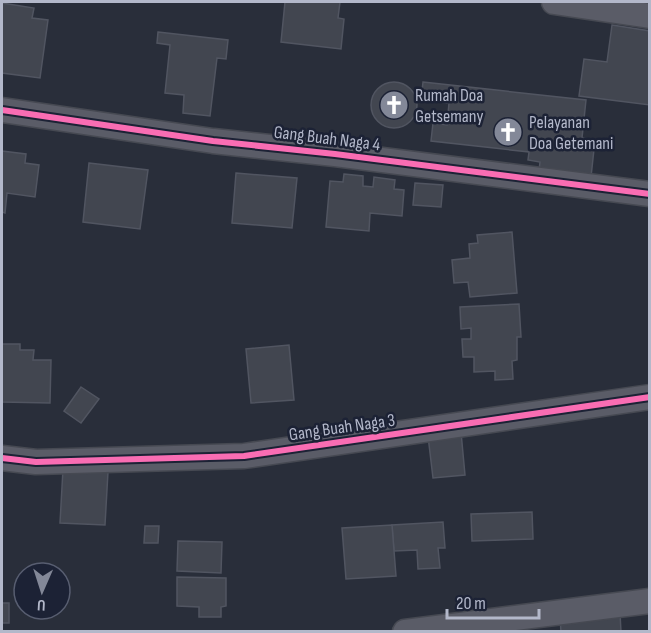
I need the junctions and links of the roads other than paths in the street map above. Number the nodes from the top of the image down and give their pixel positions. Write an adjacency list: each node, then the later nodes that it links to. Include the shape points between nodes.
1 (554, 2): 2 (street)
2 (650, 16)
3 (2, 110): 4 (street, Gang Buah Naga 4, via 213,141)
4 (650, 194)
5 (650, 397): 6 (street, Gang Buah Naga 3, via 243,456 36,462)
6 (2, 458)
7 (650, 601): 8 (street)
8 (405, 632)

